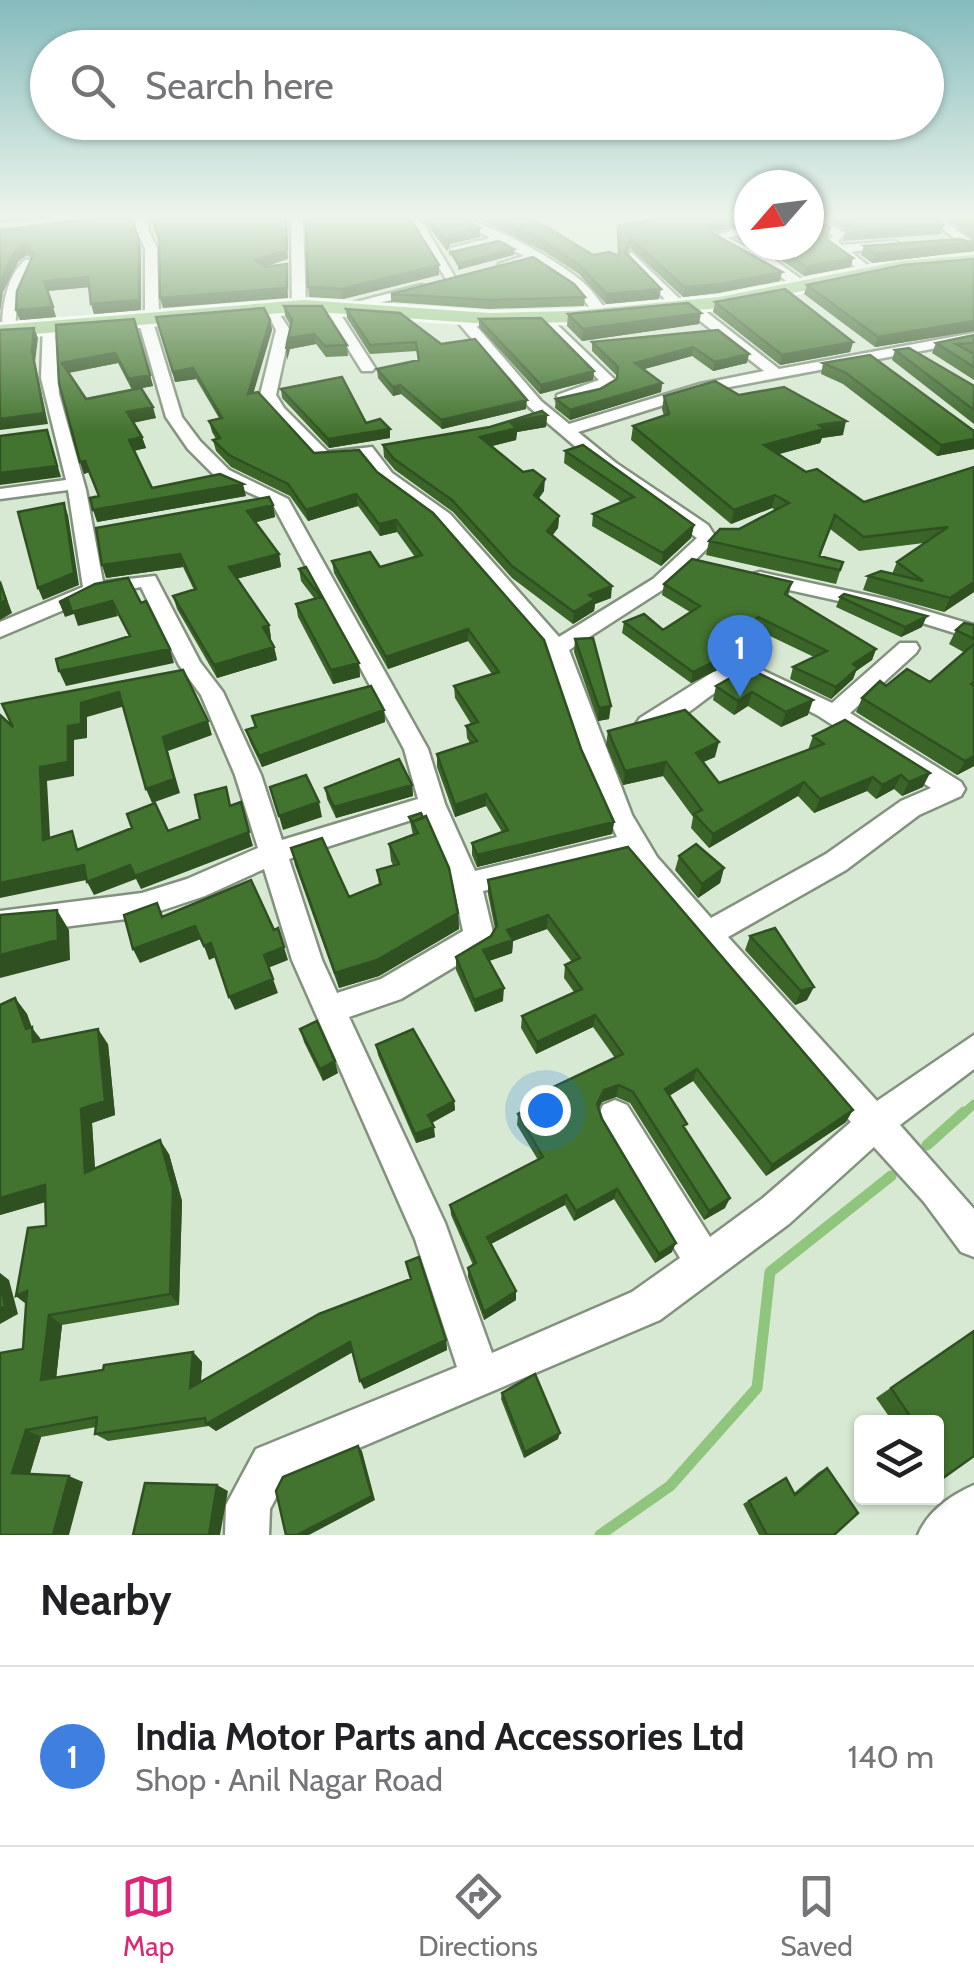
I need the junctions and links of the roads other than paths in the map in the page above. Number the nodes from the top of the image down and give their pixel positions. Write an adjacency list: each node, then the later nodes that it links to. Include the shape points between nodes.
1 (14, 290): 20 (street)
2 (149, 290): 15 (street)
3 (299, 290): 12 (street)
4 (416, 290): 10 (street)
5 (584, 290): 14 (street)
6 (667, 290): 11 (street)
7 (794, 290): 9 (street)
8 (809, 290): 9 (main road)
9 (797, 293): 11 (main road)
10 (339, 307): 12 (main road); 16 (main road); 25 (street)
11 (686, 307): 14 (main road); 19 (street)
12 (298, 308): 13 (main road)
13 (270, 309): 15 (main road, via 213,304); 41 (street, via 283,330 269,401 324,458 375,450 386,477 442,518)
14 (600, 312): 17 (main road)
15 (148, 316): 18 (main road); 33 (street, via 174,417 194,445 224,474)
16 (461, 317): 17 (main road); 29 (street)
17 (546, 317): 29 (street, via 609,382)
18 (48, 327): 20 (main road); 31 (street, via 49,432)
19 (724, 330): 21 (street); 28 (street)
20 (4, 331)
21 (696, 334)
22 (974, 337): 24 (street)
23 (862, 348): 24 (street); 27 (street); 28 (street)
24 (906, 348): 26 (street)
25 (367, 368)
26 (938, 368)
27 (890, 369)
28 (774, 372): 30 (street)
29 (535, 411): 30 (street)
30 (567, 430): 35 (street)
31 (74, 484): 32 (street); 38 (street, via 94,532)
32 (0, 494)
33 (279, 499): 34 (street); 48 (street, via 372,686 416,749)
34 (238, 508)
35 (701, 529): 36 (street); 41 (street, via 707,538 696,562)
36 (727, 536)
37 (740, 573): 40 (street)
38 (94, 590): 39 (street); 43 (street, via 148,580)
39 (0, 630)
40 (974, 632)
41 (557, 648): 46 (street)
42 (908, 648): 45 (street)
43 (194, 670): 44 (street); 50 (street, via 234,721)
44 (164, 677)
45 (834, 714): 46 (street, via 747,670 733,671 672,716); 47 (street)
46 (588, 734): 49 (street)
47 (963, 784): 53 (street, via 910,808 836,862)
48 (432, 804): 50 (street); 51 (street)
49 (632, 844): 51 (street); 53 (street)
50 (272, 854): 52 (street, via 142,906); 54 (street)
51 (467, 884): 54 (street, via 479,937 390,988)
52 (0, 922)
53 (710, 934): 57 (street)
54 (330, 1010): 60 (street, via 432,1236)
55 (974, 1050): 57 (street)
56 (615, 1117): 59 (street)
57 (874, 1124): 58 (street, via 938,1189); 59 (street)
58 (974, 1239)
59 (705, 1264): 60 (street, via 646,1306)
60 (481, 1378): 62 (street, via 271,1464 248,1505)
61 (974, 1508): 63 (street)
62 (247, 1535)
63 (940, 1535)

